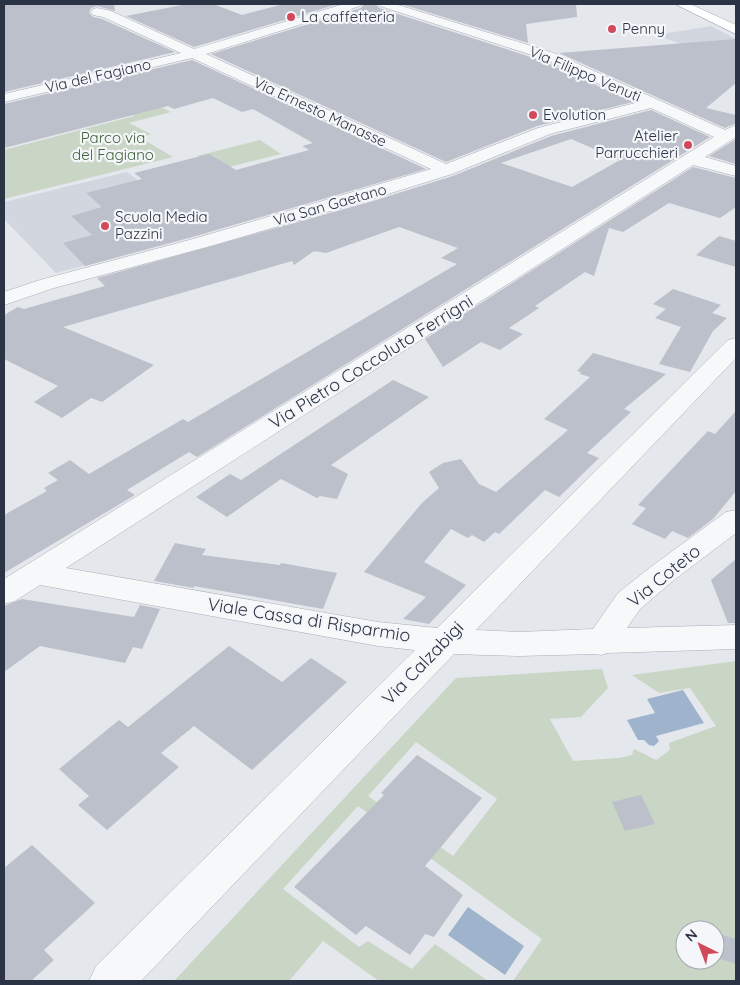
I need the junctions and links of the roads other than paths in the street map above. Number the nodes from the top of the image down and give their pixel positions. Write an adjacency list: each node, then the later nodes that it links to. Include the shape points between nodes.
1 (356, 4): 8 (street, Via del Fagiano)
2 (384, 4): 10 (street, Via Filippo Venuti, via 549,56)
3 (681, 4): 7 (main road)
4 (705, 4): 6 (main road)
5 (97, 12): 8 (street, Via del Fagiano)
6 (736, 18)
7 (736, 30)
8 (193, 54): 9 (street, Via del Fagiano); 13 (street, Via Ernesto Manasse)
9 (4, 98)
10 (654, 103): 11 (street, Via Filippo Venuti); 13 (street, Via San Gaetano, via 544,131)
11 (731, 133): 12 (street, Via Pietro Coccoluto Ferrigni)
12 (692, 159): 14 (street); 18 (street, Via Pietro Coccoluto Ferrigni)
13 (446, 170): 15 (street, Via San Gaetano)
14 (736, 171)
15 (4, 299)
16 (736, 345): 21 (street, Via Calzabigi)
17 (736, 519): 22 (street, Via Coteto, via 629,601)
18 (35, 573): 19 (street, Via Pietro Coccoluto Ferrigni); 21 (street, Viale Cassa di Risparmio, via 378,634)
19 (4, 593)
20 (736, 637): 22 (street, Viale Cassa di Risparmio)
21 (444, 641): 22 (street, Viale Cassa di Risparmio); 23 (street, Via Calzabigi)
22 (601, 643)
23 (111, 981)

